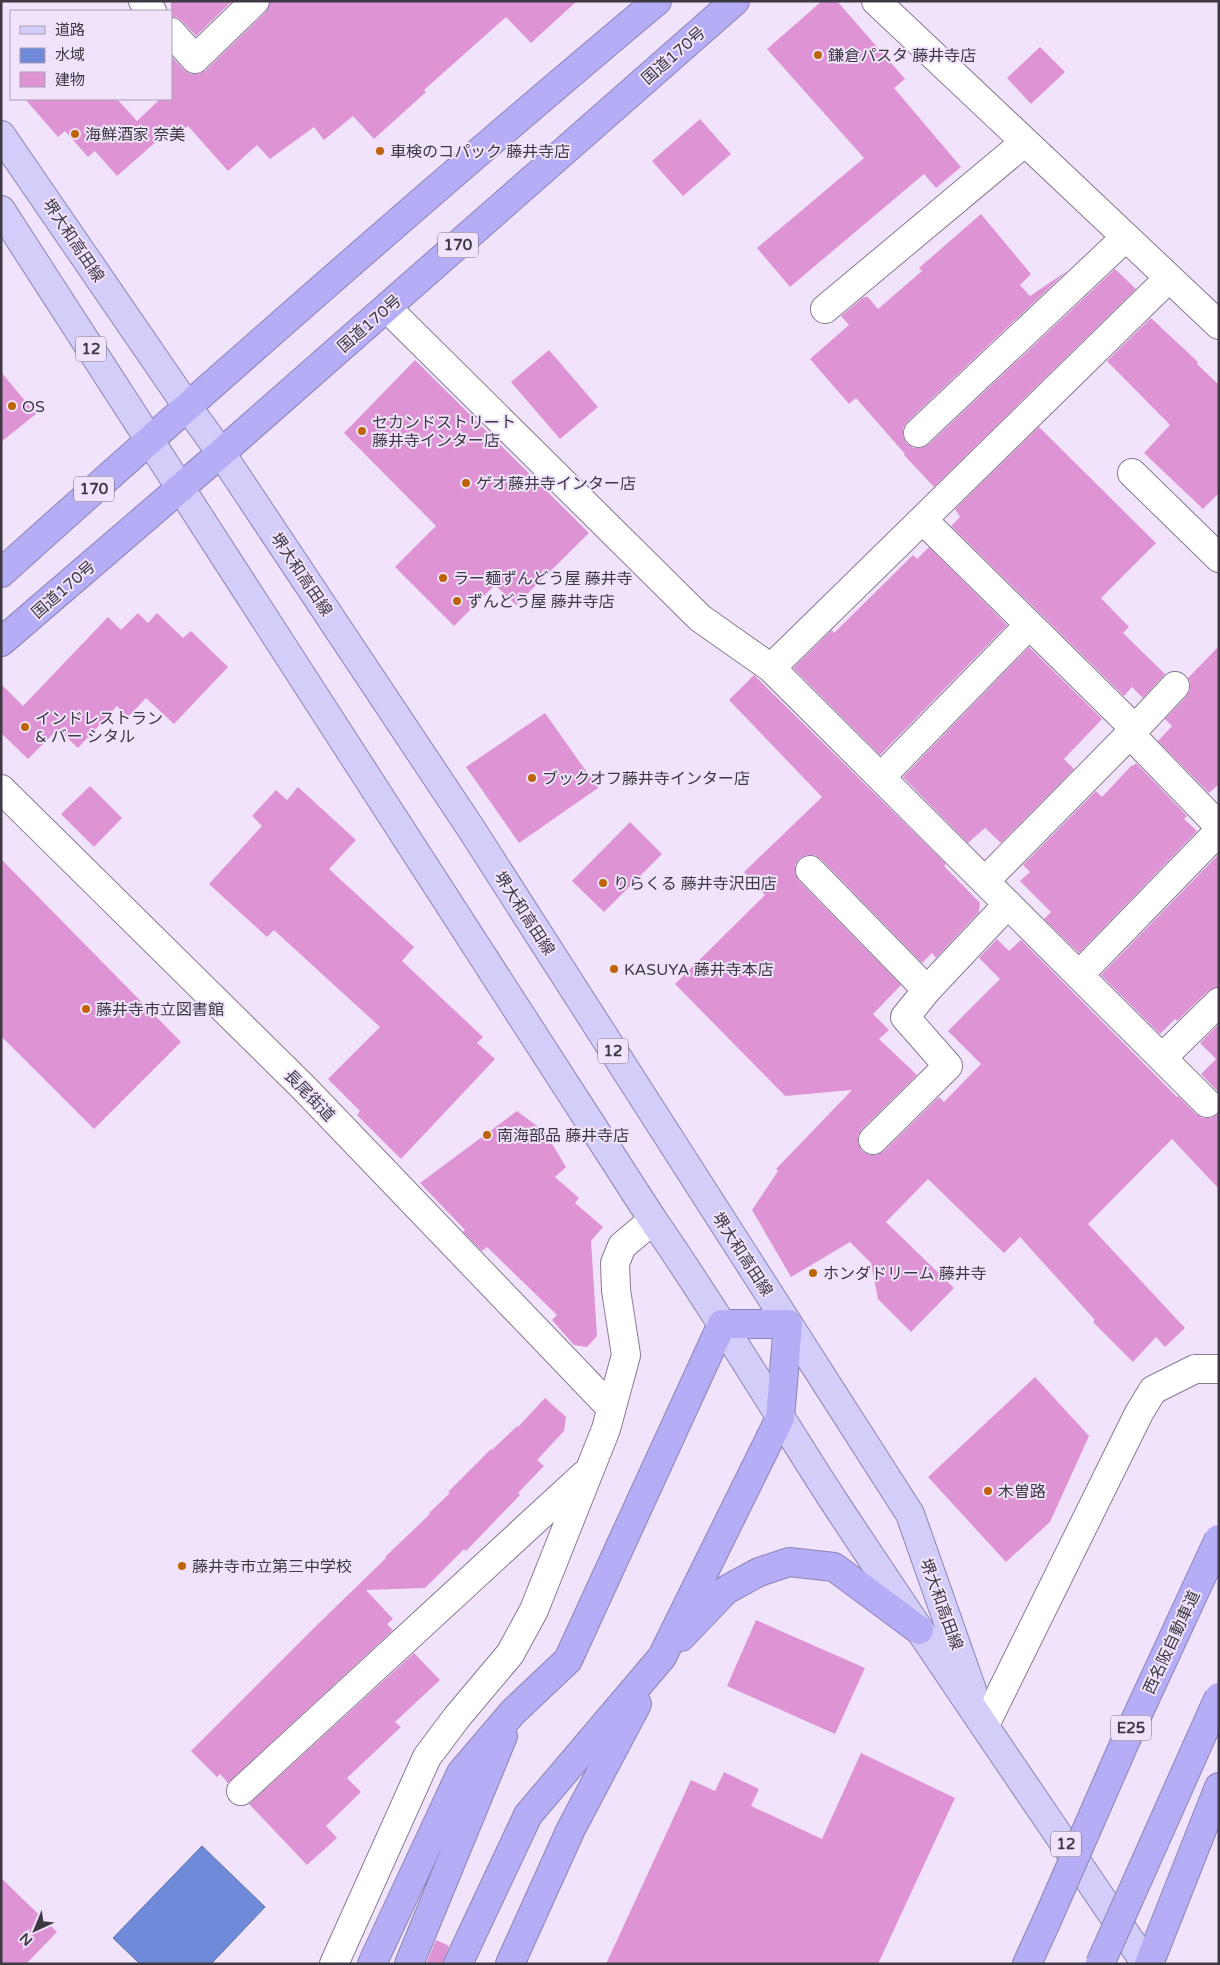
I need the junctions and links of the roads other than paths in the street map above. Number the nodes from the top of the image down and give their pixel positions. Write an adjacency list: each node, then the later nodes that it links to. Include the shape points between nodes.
1 (255, 1): 5 (street, via 195,59)
2 (657, 1): 14 (highway, 170)
3 (735, 1): 11 (highway, 国道170号 / 170)
4 (876, 1): 7 (street)
5 (172, 33)
6 (1, 134): 14 (main road, 堺大和高田線 / 12)
7 (1025, 142): 9 (street); 12 (street)
8 (1, 210): 16 (main road, 堺大和高田線 / 12)
9 (1126, 237): 10 (street); 15 (street)
10 (1170, 278): 13 (street); 20 (street)
11 (387, 308): 17 (highway, 国道170号 / 170); 25 (street, via 700,618)
12 (825, 309)
13 (1219, 325)
14 (187, 406): 16 (highway, 170); 17 (main road, 堺大和高田線 / 12)
15 (918, 433)
16 (149, 440): 19 (main road, 堺大和高田線 / 12); 22 (highway, 170)
17 (221, 453): 19 (highway, 国道170号 / 170); 43 (main road, 堺大和高田線 / 12, via 476,836)
18 (1132, 473): 21 (street)
19 (180, 488): 24 (highway, 国道170号 / 170); 41 (main road, 堺大和高田線 / 12)
20 (923, 520): 23 (street); 25 (street)
21 (1219, 558)
22 (1, 573)
23 (1029, 625): 27 (street); 28 (street)
24 (1, 642)
25 (771, 668): 28 (street)
26 (1174, 686): 27 (street)
27 (1132, 732): 30 (street); 33 (street)
28 (881, 777): 33 (street)
29 (1, 789): 45 (street, 長尾街道, via 304,1088)
30 (1219, 826)
31 (1219, 831): 35 (street)
32 (810, 870): 36 (street)
33 (985, 881): 34 (street)
34 (1008, 904): 35 (street); 36 (street)
35 (1079, 975): 38 (street)
36 (927, 990): 40 (street, via 905,1017 948,1066)
37 (1219, 1002): 38 (street)
38 (1162, 1058): 39 (street)
39 (1207, 1103)
40 (873, 1140)
41 (653, 1220): 42 (main road, 堺大和高田線 / 12); 45 (street, via 622,1246 615,1263 626,1355)
42 (722, 1324): 43 (highway); 46 (main road, 堺大和高田線 / 12); 52 (highway, via 568,1660)
43 (788, 1324): 46 (highway); 53 (main road, 堺大和高田線 / 12, via 910,1514)
44 (1219, 1368): 53 (street, via 1194,1369 1153,1390)
45 (611, 1408): 47 (street)
46 (780, 1418): 49 (main road, 堺大和高田線 / 12); 50 (highway)
47 (589, 1470): 55 (street); 56 (street, via 534,1610 510,1654 426,1756)
48 (1219, 1539): 61 (highway, 西名阪自動車道 / E25, bridge)
49 (919, 1630): 50 (highway, via 834,1568 789,1562 759,1572 726,1590); 53 (main road, 堺大和高田線 / 12)
50 (662, 1657): 59 (highway, via 528,1814); 60 (highway, via 571,1829)
51 (1219, 1697): 62 (highway, bridge)
52 (513, 1712): 57 (highway, via 461,1773); 58 (highway)
53 (985, 1725): 63 (main road, 堺大和高田線 / 12)
54 (1219, 1787): 63 (highway)
55 (241, 1791)
56 (334, 1964)
57 (372, 1964)
58 (409, 1964)
59 (458, 1964)
60 (510, 1964)
61 (1027, 1964)
62 (1100, 1964)
63 (1148, 1964)

